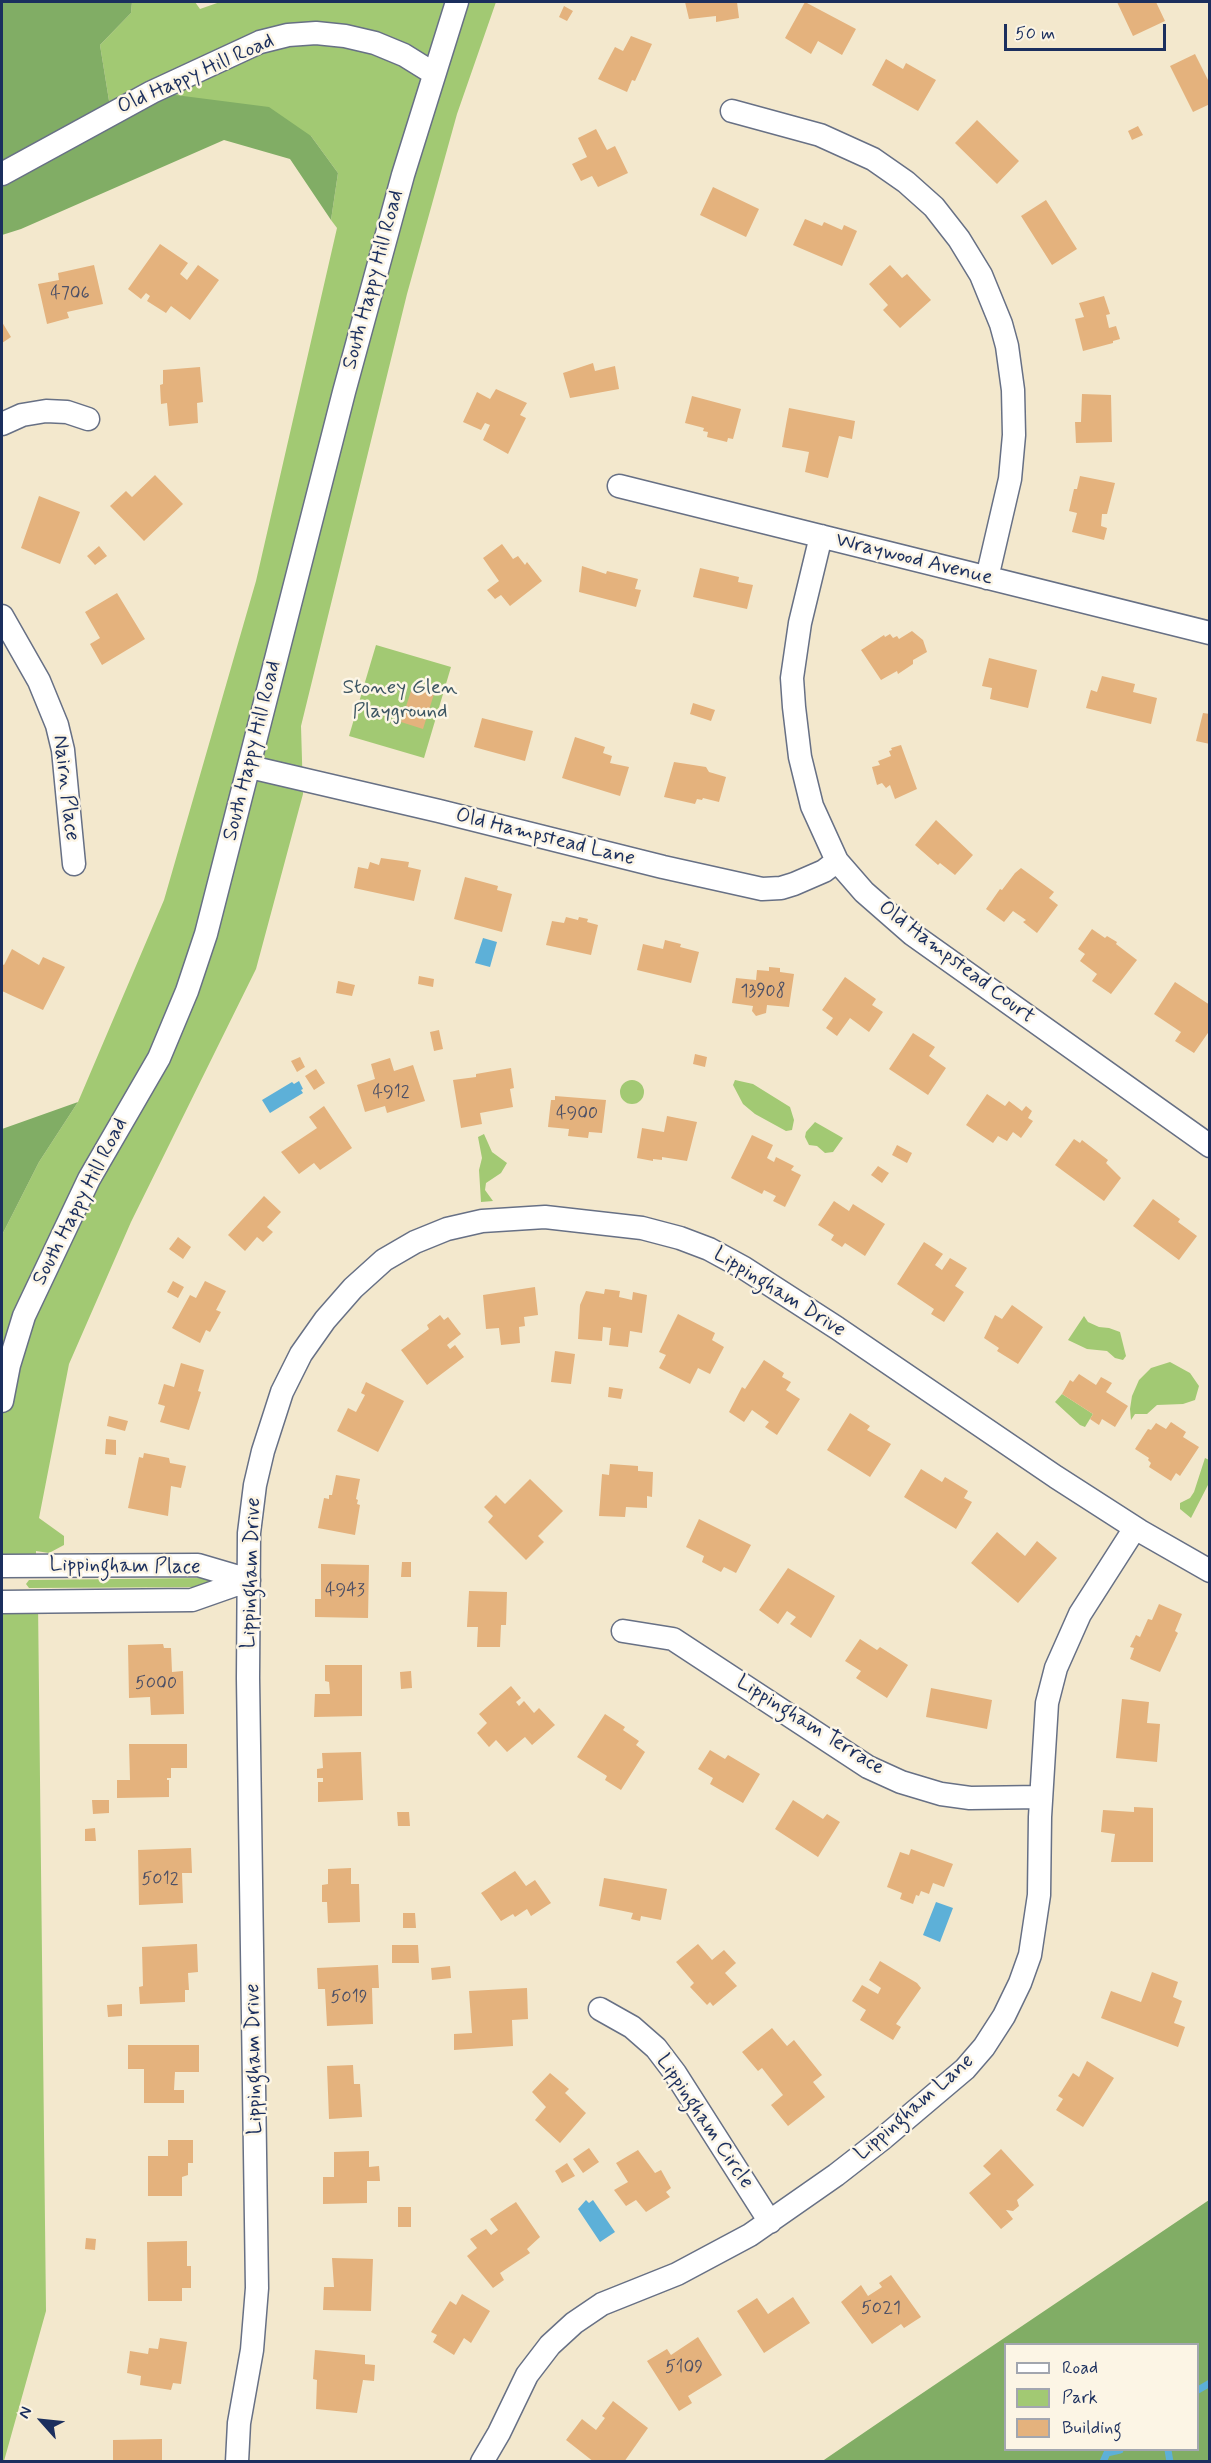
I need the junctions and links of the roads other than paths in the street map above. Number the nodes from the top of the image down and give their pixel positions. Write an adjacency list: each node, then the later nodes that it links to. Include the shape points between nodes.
1 (457, 2): 2 (street, South Happy Hill Road)
2 (433, 73): 4 (street, Old Happy Hill Road, via 375,43 316,33 288,35 260,42 152,92); 12 (street, South Happy Hill Road, via 347,380)
3 (732, 111): 9 (street, via 820,135 873,159 934,207 981,275 1007,346 1014,435 1010,479)
4 (2, 174)
5 (88, 419): 6 (street, via 46,411)
6 (2, 424)
7 (619, 486): 8 (street, Wraywood Avenue)
8 (821, 536): 9 (street, Wraywood Avenue); 13 (street, Old Hampstead Court, via 800,623 792,678 800,757 812,806)
9 (987, 578): 11 (street, Wraywood Avenue)
10 (2, 616): 14 (street, Nairn Place, via 39,681 57,725)
11 (1209, 633)
12 (250, 767): 13 (street, Old Hampstead Lane, via 762,889 794,884); 16 (street, South Happy Hill Road, via 187,991 159,1058 89,1179 24,1316)
13 (837, 861): 15 (street, Old Hampstead Court, via 864,892 912,934)
14 (74, 864)
15 (1209, 1146)
16 (2, 1401)
17 (1136, 1528): 19 (street, Lippingham Drive); 20 (street, Lippingham Drive, via 837,1328 709,1250 642,1228 521,1217 467,1224 415,1242 384,1260 325,1320 301,1354 266,1437 249,1533); 23 (street, Lippingham Lane, via 1080,1614 1056,1668 1047,1703)
18 (2, 1566): 20 (street, Lippingham Place, via 198,1565)
19 (1209, 1571)
20 (249, 1580): 21 (street, Lippingham Place, via 192,1600); 26 (street, Lippingham Drive, via 257,2288)
21 (2, 1602)
22 (623, 1632): 23 (street, Lippingham Terrace, via 673,1639 868,1767 901,1782 970,1798)
23 (1041, 1797): 25 (street, Lippingham Lane, via 1039,1895 1030,1955 1004,2016 964,2069 881,2140)
24 (600, 2009): 25 (street, Lippingham Circle, via 632,2027 656,2048)
25 (770, 2222): 27 (street, Lippingham Lane, via 723,2251 602,2304 574,2323 550,2345 527,2375)
26 (237, 2462)
27 (482, 2462)

